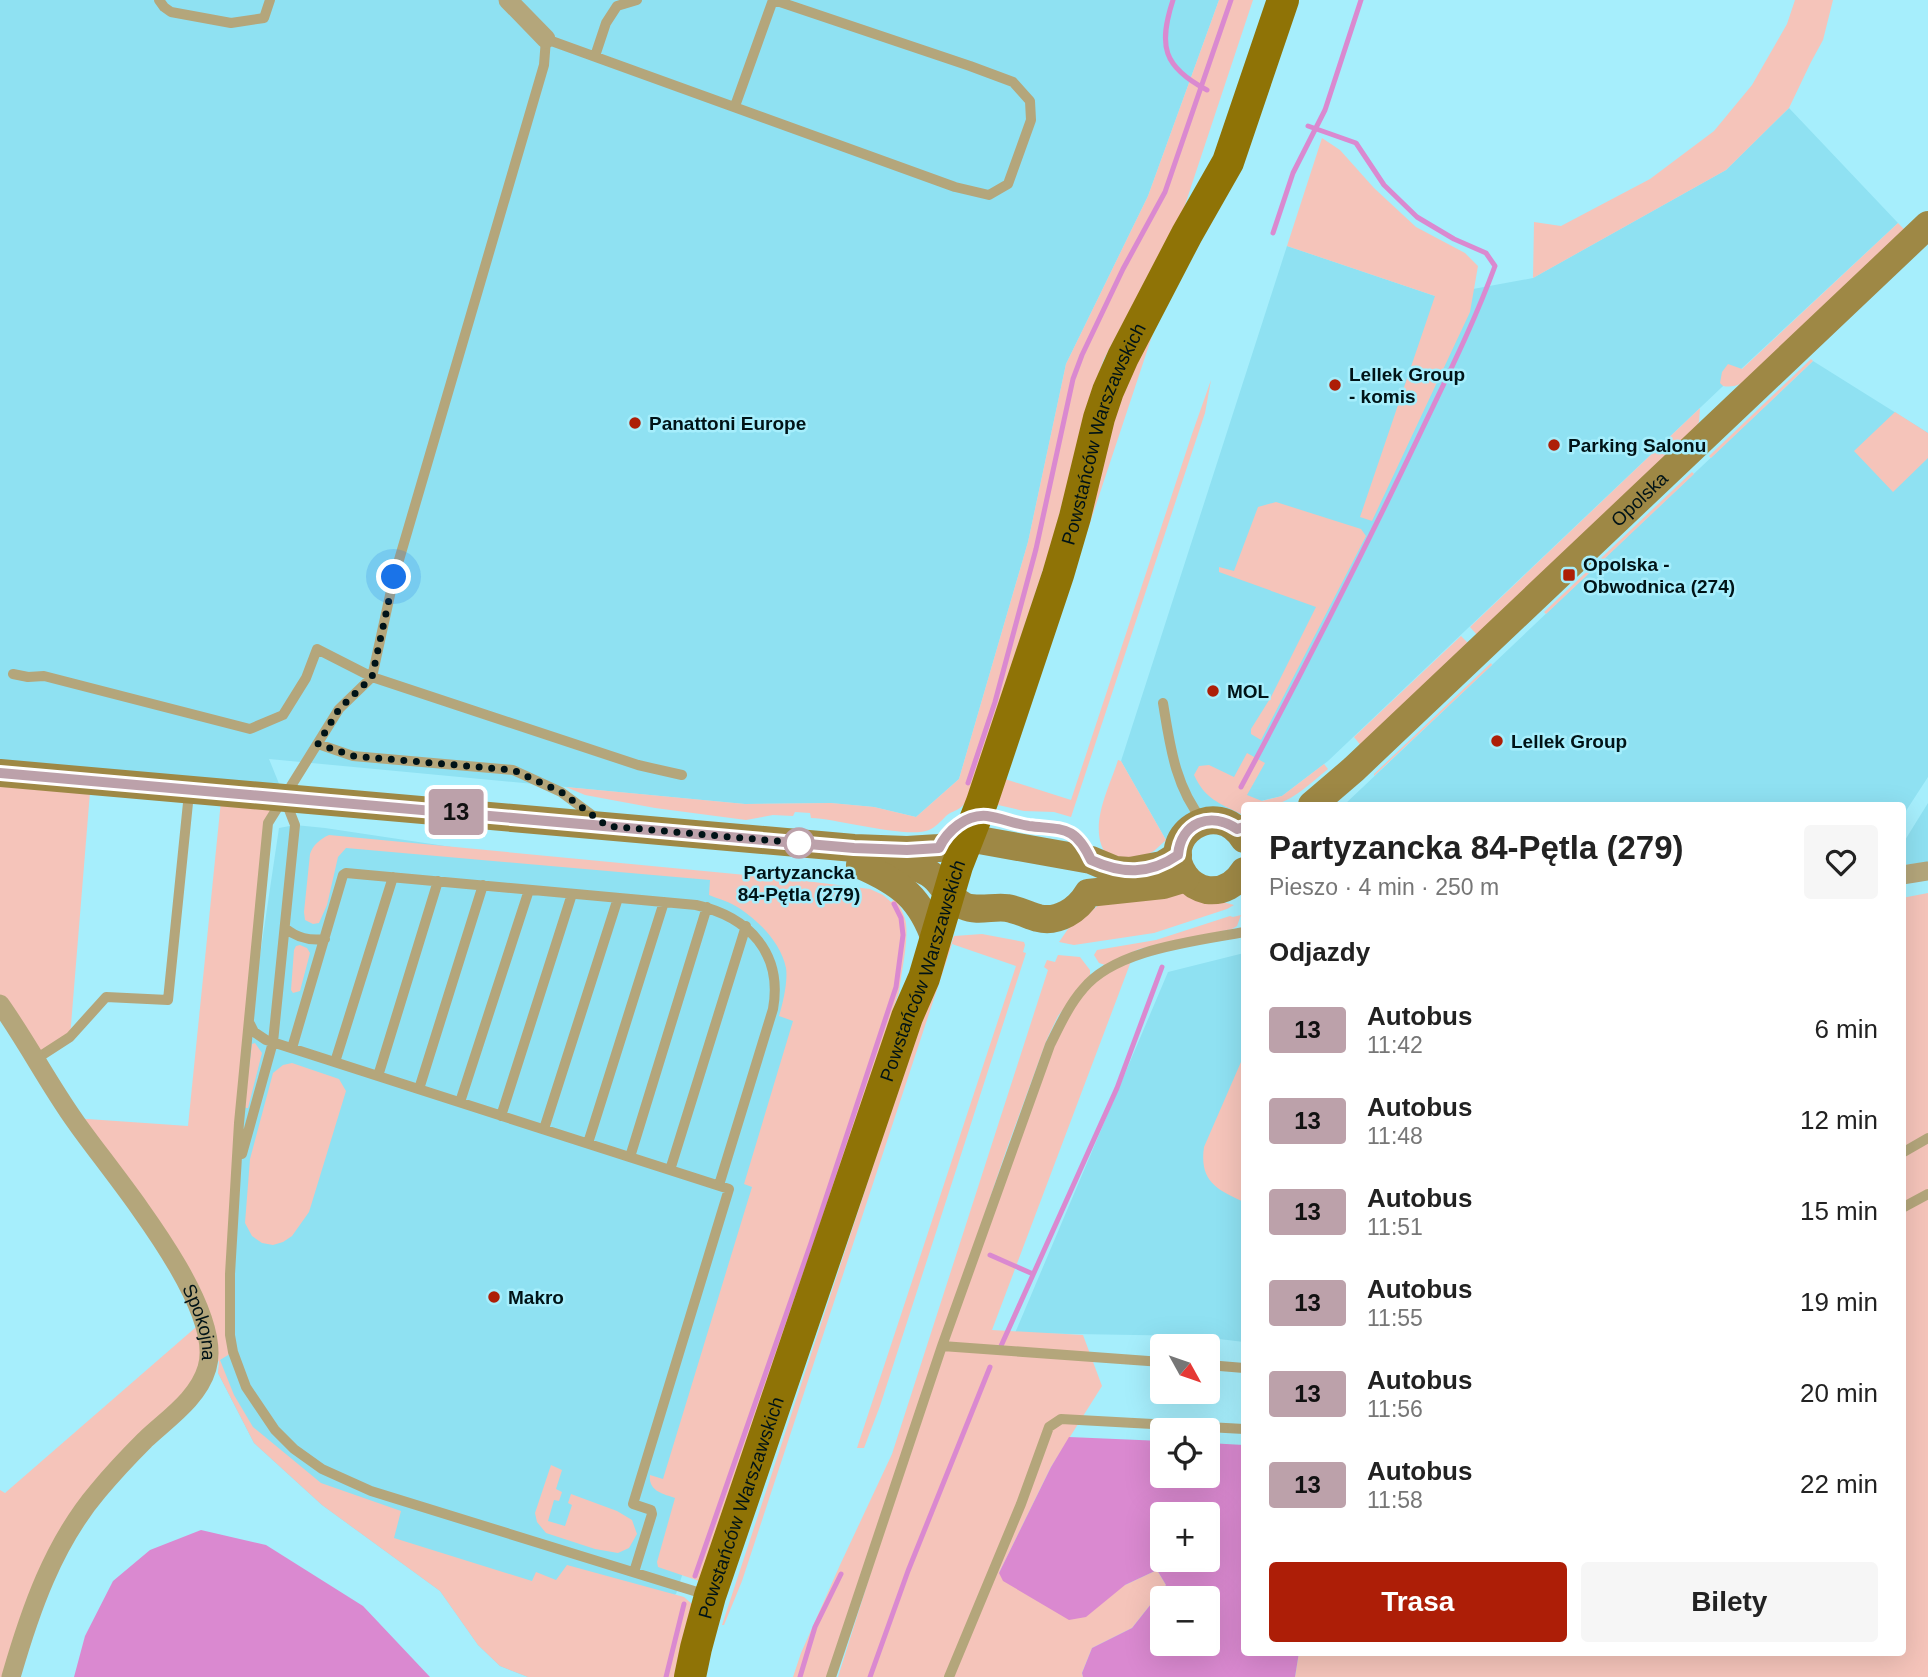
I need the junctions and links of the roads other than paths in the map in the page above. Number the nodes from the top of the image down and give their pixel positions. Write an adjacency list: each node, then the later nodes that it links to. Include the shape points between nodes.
1 (159, 0): 2 (lane, via 171,12 231,23 264,18)
2 (270, 0)
3 (508, 0): 8 (street)
4 (637, 0): 7 (lane)
5 (774, 0): 10 (lane); 10 (lane, via 1013,82 1030,101 1031,120 1008,184 989,195 954,187)
6 (1283, 0): 25 (main road, Powstańców Warszawskich, via 1228,162 1108,391 1058,575)
7 (618, 3): 9 (lane)
8 (546, 38): 9 (lane); 13 (lane, via 544,65 394,577)
9 (595, 56): 10 (lane)
10 (735, 106)
11 (1928, 225): 20 (street, Opolska, via 1354,769)
12 (13, 674): 13 (lane, via 44,676 250,729 283,715 306,678 317,649)
13 (372, 677): 15 (lane, via 339,709); 17 (lane, via 638,765)
14 (1163, 703): 21 (lane, via 1175,769 1186,797)
15 (318, 744): 19 (lane); 22 (lane, via 353,756 513,770 561,792)
16 (0, 773): 18 (street)
17 (682, 775)
18 (189, 789): 19 (street); 49 (lane, via 168,1000 106,998 70,1037)
19 (284, 796): 22 (street); 41 (lane, via 295,825); 46 (lane, via 268,822)
20 (1313, 802)
21 (1203, 821): 23 (street, via 1222,821); 27 (street, via 1182,838)
22 (607, 826): 24 (street)
23 (1241, 830)
24 (805, 843): 26 (street); 44 (street, via 906,890)
25 (966, 843): 26 (street, via 907,850); 27 (street, via 995,842 1130,872 1162,865); 34 (main road, Powstańców Warszawskich)
26 (854, 848): 34 (street, via 923,870)
27 (1182, 867): 33 (street, via 1203,889); 34 (street, via 1163,885 1088,893 1066,915 1051,919 1006,908 966,907)
28 (1928, 871): 29 (street)
29 (1906, 874)
30 (393, 877): 31 (lane); 43 (lane, via 343,875); 50 (lane)
31 (438, 881): 32 (lane); 51 (lane)
32 (483, 885): 35 (lane); 52 (lane)
33 (1240, 886)
34 (942, 887): 44 (main road, Powstańców Warszawskich)
35 (528, 890): 36 (lane); 53 (lane)
36 (572, 894): 37 (lane); 54 (lane)
37 (618, 898): 38 (lane); 55 (lane)
38 (664, 902): 39 (lane); 57 (lane)
39 (707, 907): 40 (lane); 59 (lane)
40 (746, 926): 60 (lane); 62 (lane, via 772,966 776,989)
41 (285, 928): 43 (lane, via 298,937); 47 (lane)
42 (1241, 934): 65 (lane, via 1133,956 1084,987 1050,1045)
43 (324, 939): 48 (lane)
44 (936, 942): 71 (main road, Powstańców Warszawskich)
45 (0, 1004): 49 (street, Spokojna)
46 (250, 1023): 47 (lane, via 260,1037); 61 (lane)
47 (273, 1042): 48 (lane); 61 (lane)
48 (292, 1048): 50 (lane)
49 (36, 1059): 72 (street, Spokojna, via 179,1267 195,1298 209,1353 207,1368 189,1398 79,1514 36,1602)
50 (335, 1062): 51 (lane)
51 (378, 1076): 52 (lane)
52 (419, 1089): 53 (lane)
53 (460, 1102): 54 (lane)
54 (501, 1116): 55 (lane)
55 (544, 1129): 57 (lane)
56 (1928, 1138): 58 (lane)
57 (587, 1143): 59 (lane)
58 (1906, 1151)
59 (630, 1157): 60 (lane)
60 (670, 1170): 62 (lane)
61 (236, 1182): 70 (lane, via 229,1298 233,1352 246,1387 283,1439 322,1469 371,1491)
62 (719, 1185): 70 (lane, via 729,1189 633,1504 652,1514)
63 (1928, 1194): 64 (lane)
64 (1906, 1206)
65 (943, 1346): 66 (lane); 74 (lane)
66 (1150, 1361)
67 (1220, 1366): 68 (lane)
68 (1241, 1368)
69 (1241, 1429): 75 (lane, via 1061,1419 1049,1427)
70 (634, 1572): 71 (lane)
71 (710, 1596): 73 (main road, Powstańców Warszawskich)
72 (11, 1677)
73 (690, 1677)
74 (831, 1677)
75 (949, 1677)

